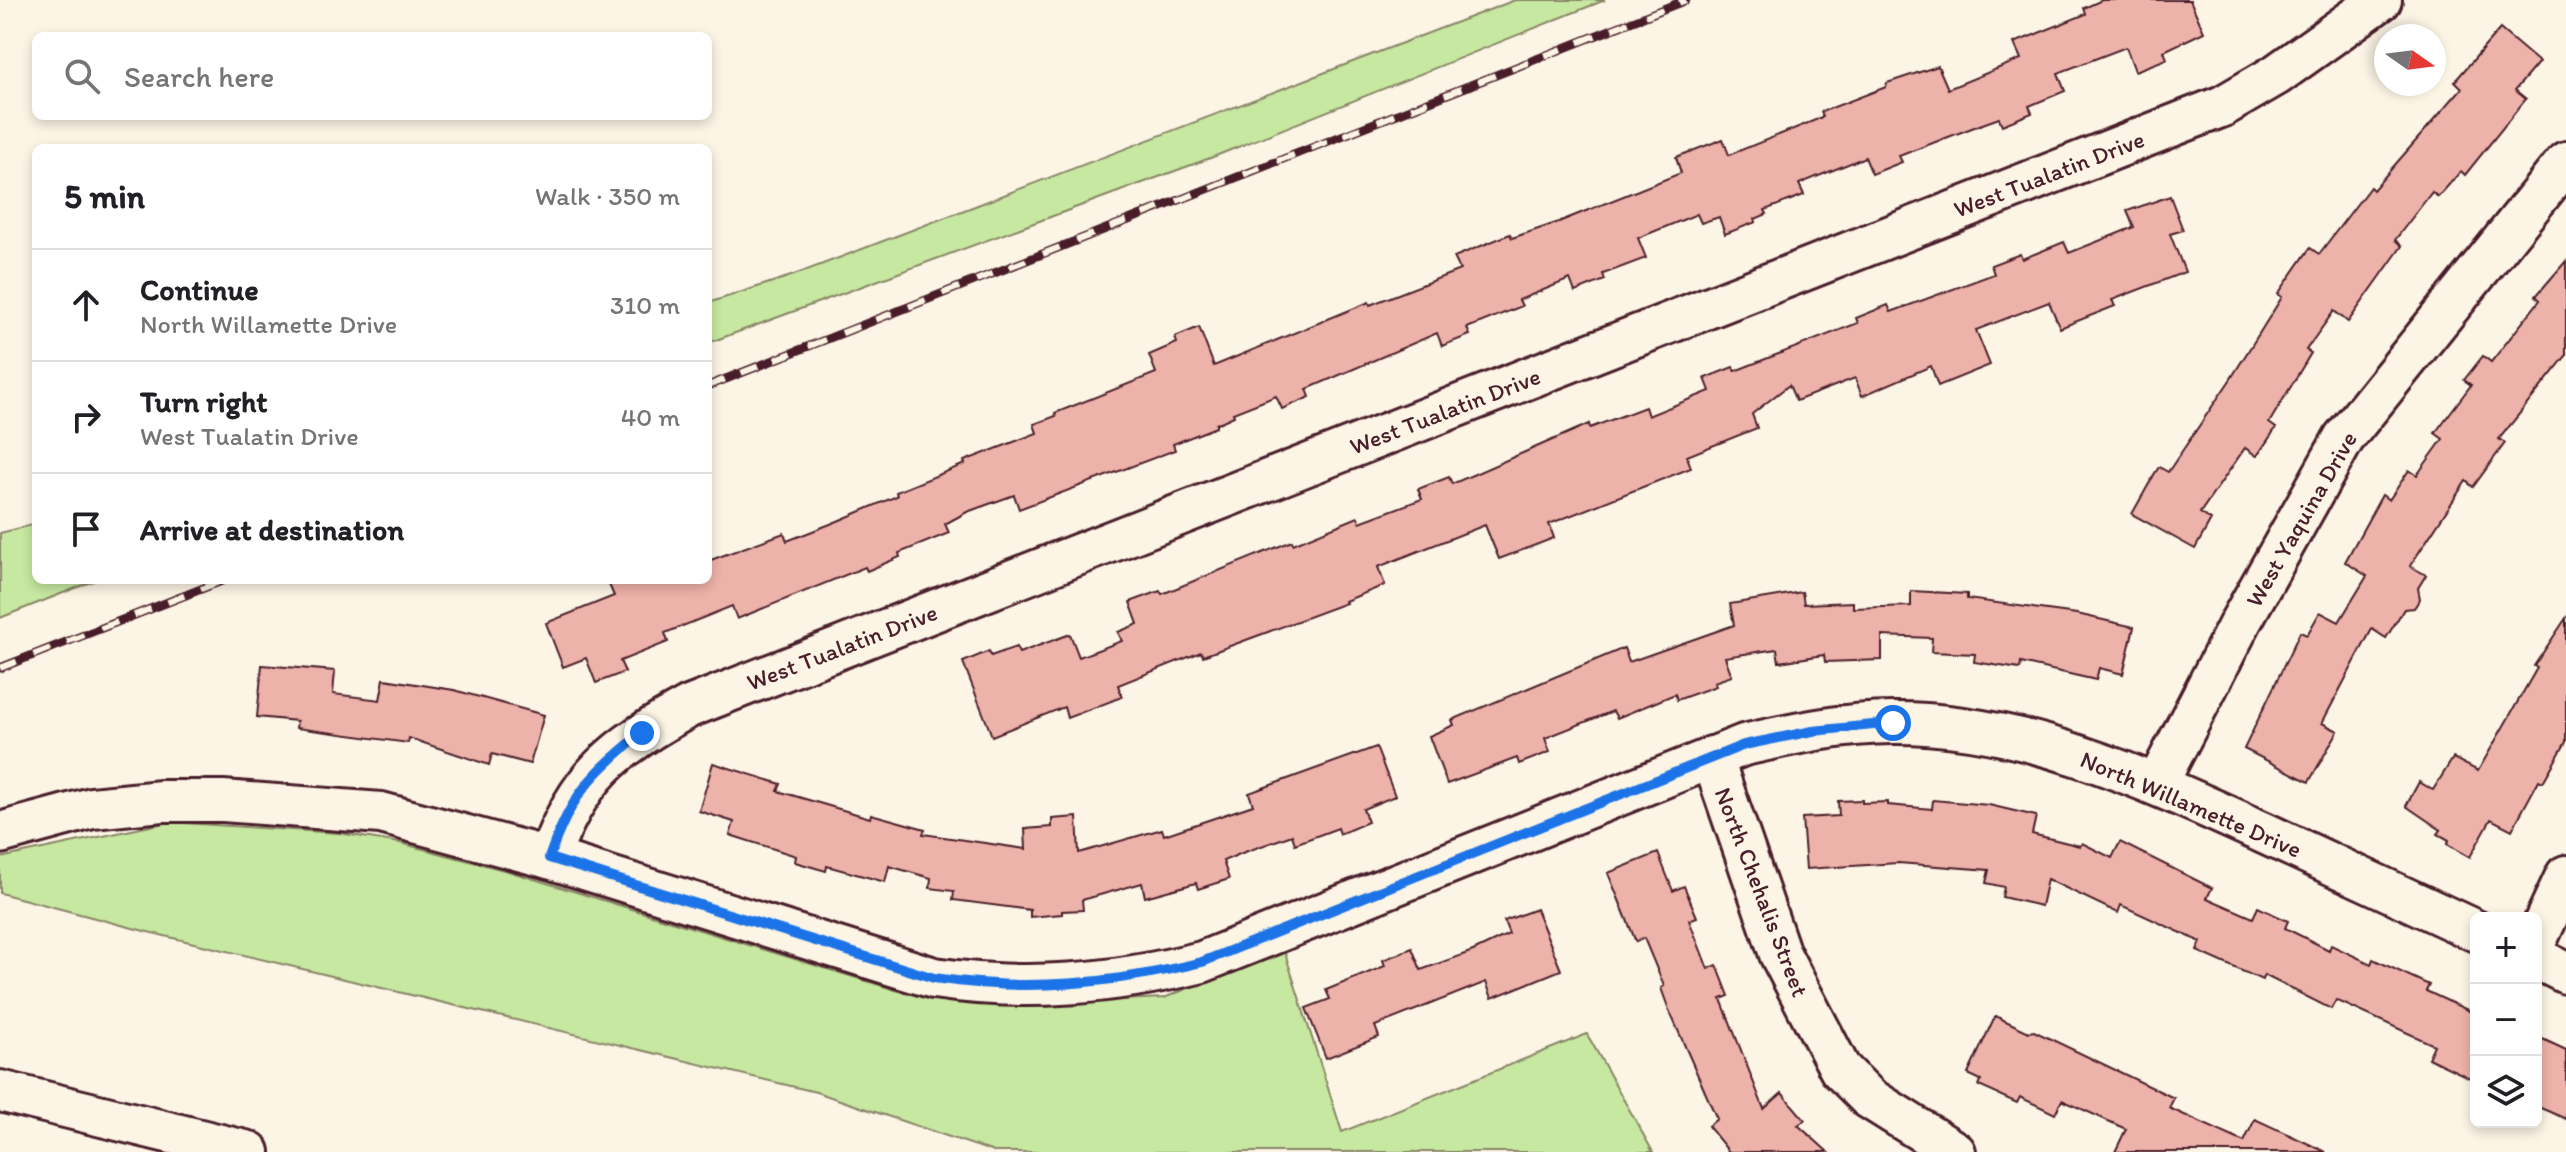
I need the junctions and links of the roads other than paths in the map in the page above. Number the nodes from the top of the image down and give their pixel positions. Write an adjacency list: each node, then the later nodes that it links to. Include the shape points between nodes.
1 (2381, 0): 6 (street, West Tualatin Drive, via 2223,106 689,707 642,733 592,775 564,814)
2 (2566, 162): 4 (street, West Yaquina Drive, via 2344,438)
3 (1712, 757): 4 (street, North Willamette Drive, via 1813,731 1933,725 2075,754); 6 (street, North Willamette Drive, via 1202,962 1098,982 988,986 934,978); 14 (street, North Chehalis Street, via 1780,954 1840,1069 1869,1098)
4 (2157, 784): 8 (street, North Willamette Drive)
5 (0, 833): 6 (street, North Willamette Drive, via 92,808 223,801 381,813)
6 (549, 858)
7 (2566, 876): 9 (street)
8 (2470, 928)
9 (2542, 928)
10 (2542, 961): 11 (street)
11 (2566, 973)
12 (0, 1091): 13 (street)
13 (249, 1152)
14 (1955, 1152)

